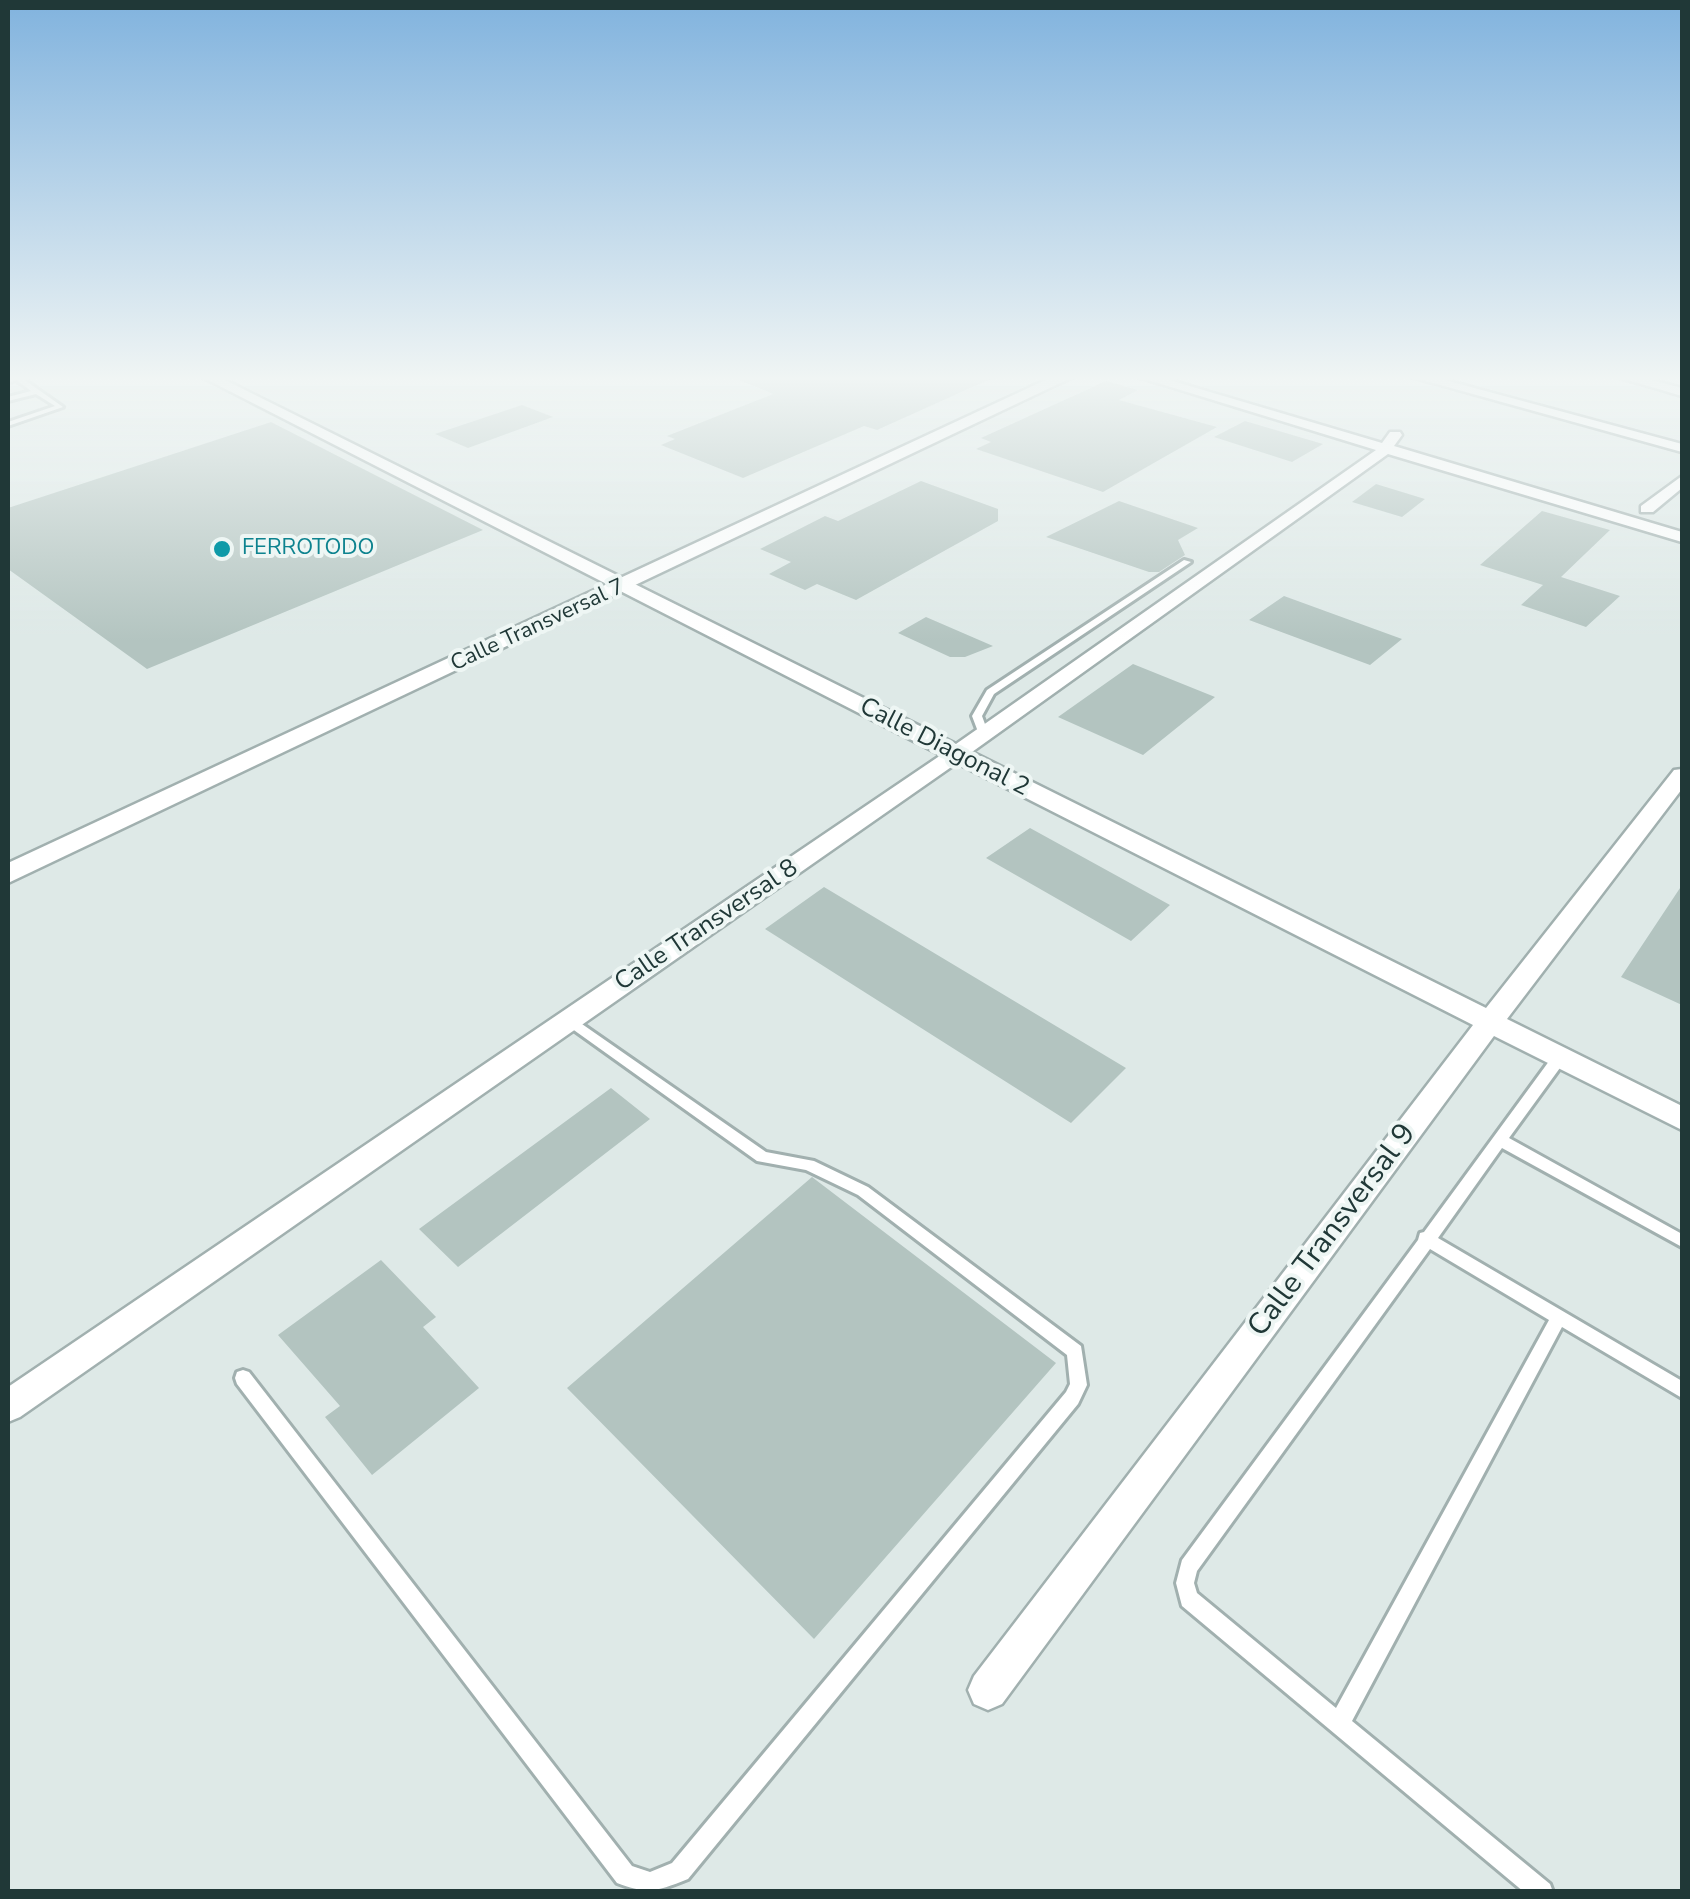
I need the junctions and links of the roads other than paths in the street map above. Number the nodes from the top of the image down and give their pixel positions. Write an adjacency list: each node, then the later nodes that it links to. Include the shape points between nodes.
1 (383, 465): 11 (street, Calle Diagonal 2)
2 (881, 465): 11 (street, Calle Transversal 7)
3 (1366, 465): 12 (street, Calle Transversal 8)
4 (1463, 465): 9 (street)
5 (1482, 465): 7 (street)
6 (1682, 481): 7 (street)
7 (1648, 509): 8 (street)
8 (1682, 520)
9 (1682, 538)
10 (1187, 562): 12 (lane, via 990,692 977,716)
11 (624, 586): 13 (street, Calle Diagonal 2); 15 (street, Calle Transversal 7)
12 (984, 734): 13 (street, Calle Transversal 8)
13 (956, 754): 16 (street, Calle Transversal 8); 17 (street, Calle Diagonal 2)
14 (1682, 775): 17 (street, Calle Transversal 9)
15 (8, 874)
16 (570, 1020): 24 (lane, via 762,1157 809,1165 863,1191 1075,1351 1079,1385 1072,1398 680,1871 650,1883 626,1875); 26 (street, Calle Transversal 8)
17 (1490, 1022): 18 (street, Calle Diagonal 2); 27 (street, Calle Transversal 9)
18 (1560, 1057): 19 (street, Calle Diagonal 2); 20 (lane)
19 (1682, 1118)
20 (1501, 1140): 21 (lane); 22 (lane)
21 (1426, 1238): 23 (lane); 28 (lane, via 1190,1567 1185,1583 1190,1599)
22 (1682, 1241)
23 (1558, 1318): 25 (lane); 28 (lane)
24 (243, 1378)
25 (1682, 1390)
26 (8, 1406)
27 (988, 1690)
28 (1340, 1722): 29 (lane)
29 (1542, 1892)

